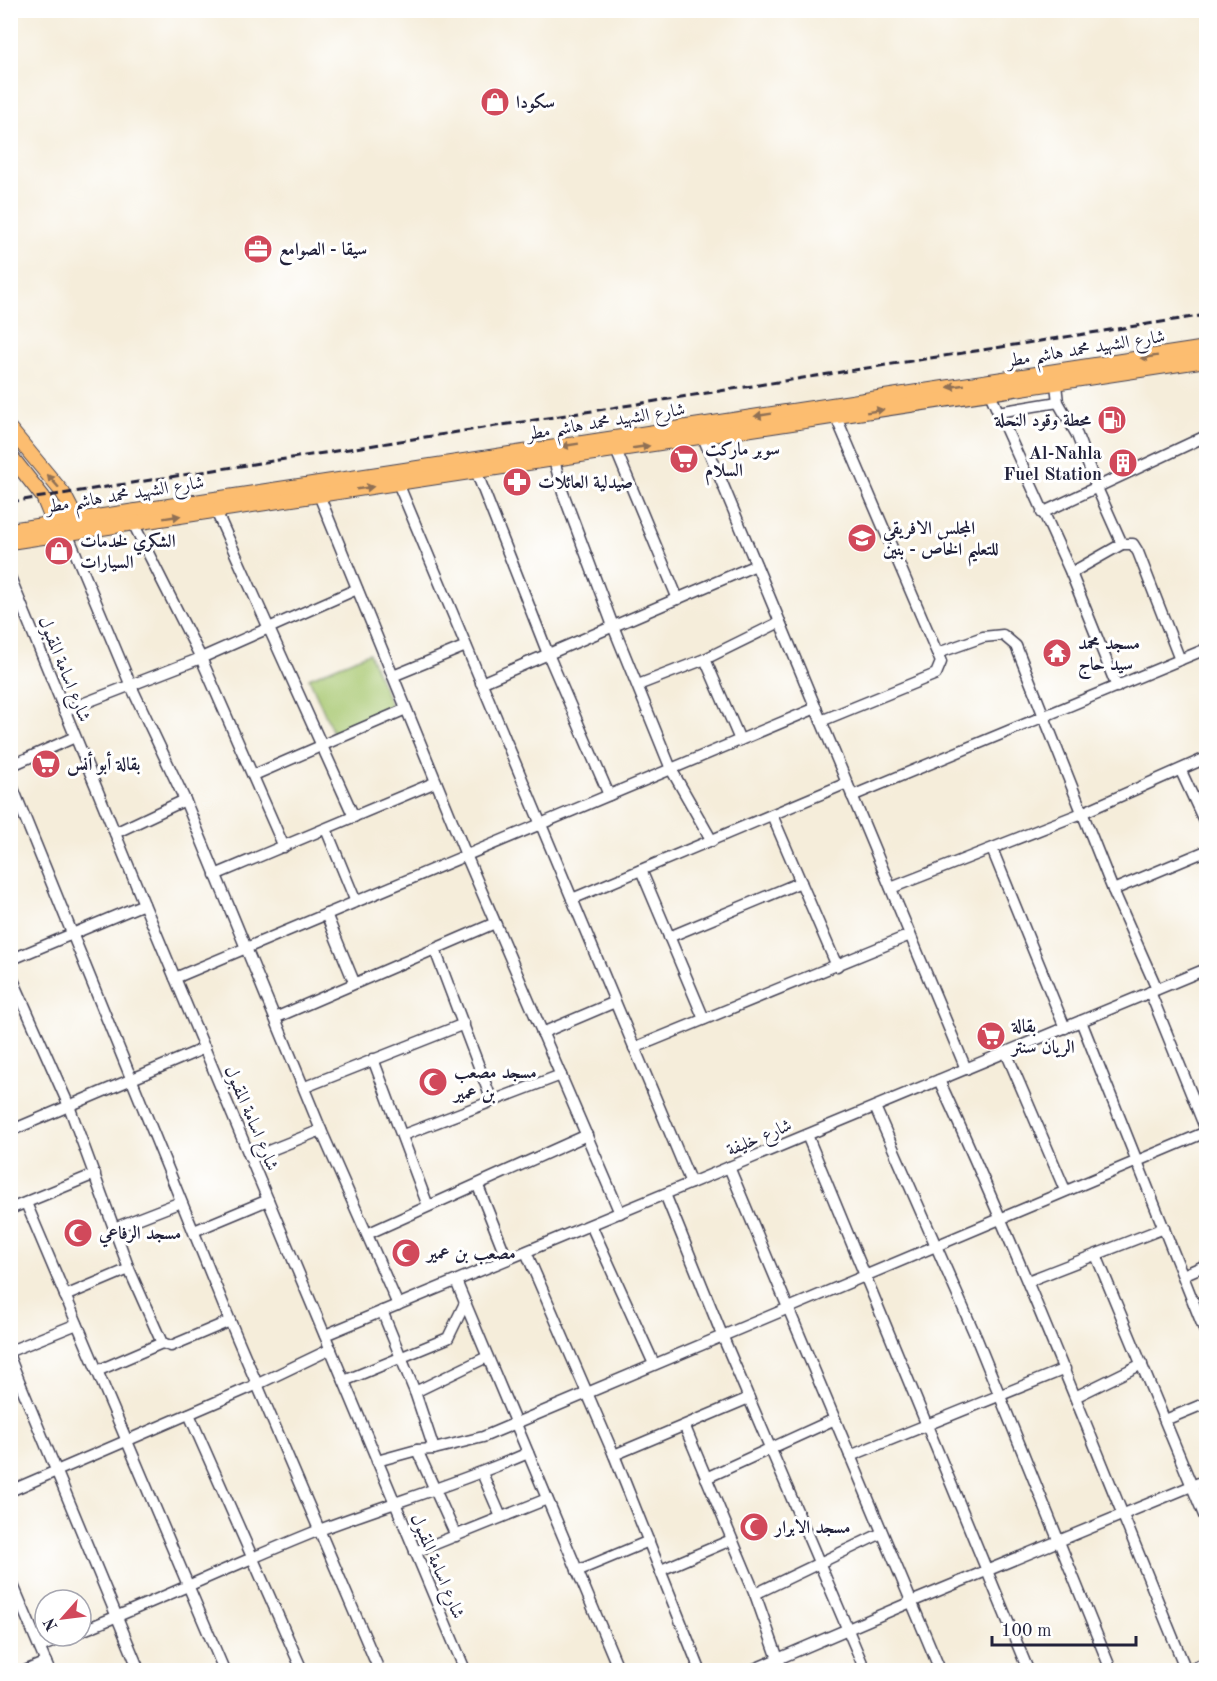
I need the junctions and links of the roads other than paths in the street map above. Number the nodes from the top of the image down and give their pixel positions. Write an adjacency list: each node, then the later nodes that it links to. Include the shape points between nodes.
1 (1206, 348): 3 (main road, شارع الشهيد محمد هاشم مطر, one-way to 3)
2 (1206, 360): 3 (main road, شارع الشهيد محمد هاشم مطر)
3 (1056, 377): 4 (main road, شارع الشهيد محمد هاشم مطر); 5 (street); 21 (main road, شارع الشهيد محمد هاشم مطر, one-way to 21)
4 (990, 394): 6 (street); 7 (main road, شارع الشهيد محمد هاشم مطر, one-way to 4)
5 (1058, 402): 6 (street); 16 (street, via 1077,435)
6 (998, 412): 19 (street)
7 (836, 417): 10 (main road, شارع الشهيد محمد هاشم مطر); 36 (street)
8 (10, 429): 21 (main road, one-way to 8, via 63,493)
9 (1206, 436): 16 (street)
10 (704, 437): 11 (main road, شارع الشهيد محمد هاشم مطر, one-way to 10); 26 (street)
11 (616, 450): 13 (main road, شارع الشهيد محمد هاشم مطر); 30 (street)
12 (10, 455): 23 (main road, via 43,497)
13 (554, 460): 14 (main road, شارع الشهيد محمد هاشم مطر); 33 (street, via 562,493)
14 (476, 471): 15 (main road, شارع الشهيد محمد هاشم مطر); 37 (street)
15 (398, 483): 17 (main road, شارع الشهيد محمد هاشم مطر, one-way to 15); 34 (street)
16 (1096, 488): 19 (street); 25 (street)
17 (319, 495): 18 (main road, شارع الشهيد محمد هاشم مطر); 29 (street)
18 (216, 511): 20 (main road, شارع الشهيد محمد هاشم مطر, one-way to 18); 32 (street)
19 (1042, 513): 27 (street)
20 (132, 523): 21 (main road, شارع الشهيد محمد هاشم مطر); 38 (street)
21 (80, 525): 23 (main road, شارع الشهيد محمد هاشم مطر)
22 (10, 530): 23 (main road, شارع الشهيد محمد هاشم مطر)
23 (59, 530): 24 (main road, شارع الشهيد محمد هاشم مطر); 44 (street)
24 (10, 542)
25 (1122, 544): 27 (street); 40 (street, via 1128,542 1136,547)
26 (756, 565): 30 (street); 31 (street)
27 (1071, 573): 45 (street)
28 (10, 576): 48 (street, شارع اسامة المقبول)
29 (357, 589): 32 (street); 41 (street)
30 (678, 599): 33 (street)
31 (780, 622): 39 (street); 46 (street)
32 (269, 626): 38 (street); 53 (street)
33 (613, 626): 37 (street); 43 (street)
34 (466, 646): 41 (street); 42 (street)
35 (1206, 649): 40 (street)
36 (938, 653): 49 (street, via 983,637 1003,635 1020,654); 50 (street, via 941,662 936,674)
37 (548, 654): 42 (street); 62 (street)
38 (201, 658): 44 (street); 58 (street)
39 (705, 659): 43 (street); 52 (street)
40 (1180, 660): 45 (street)
41 (393, 676): 47 (street)
42 (481, 683): 68 (street)
43 (638, 685): 56 (street)
44 (132, 686): 48 (street); 64 (street)
45 (1117, 687): 49 (street)
46 (816, 708): 50 (street); 52 (street)
47 (406, 710): 53 (street); 60 (street)
48 (64, 711): 51 (street, شارع اسامة المقبول)
49 (1045, 717): 63 (street); 65 (street)
50 (821, 721): 61 (street)
51 (75, 737): 55 (street); 71 (street, شارع اسامة المقبول)
52 (740, 740): 56 (street)
53 (324, 746): 58 (street); 67 (street)
54 (1206, 758): 57 (street)
55 (10, 766)
56 (671, 769): 62 (street); 72 (street)
57 (1181, 771): 65 (street); 69 (street)
58 (254, 775): 73 (street)
59 (10, 781): 87 (street)
60 (436, 782): 67 (street); 76 (street)
61 (847, 783): 63 (street); 66 (street)
62 (609, 795): 68 (street)
63 (852, 796): 80 (street)
64 (185, 800): 71 (street); 78 (street)
65 (1082, 813): 74 (street); 81 (street)
66 (772, 815): 72 (street); 79 (street)
67 (354, 817): 70 (street)
68 (540, 824): 76 (street); 82 (street)
69 (1206, 825)
70 (326, 829): 73 (street); 83 (street)
71 (115, 833): 84 (street, شارع اسامة المقبول)
72 (712, 841): 77 (street)
73 (284, 847): 78 (street)
74 (992, 849): 80 (street); 104 (street)
75 (1206, 852): 81 (street)
76 (466, 855): 83 (street); 86 (street)
77 (641, 870): 82 (street); 89 (street)
78 (215, 875): 90 (street)
79 (801, 882): 89 (street); 93 (street)
80 (891, 888): 88 (street)
81 (1113, 890): 98 (street)
82 (572, 899): 99 (street)
83 (356, 902): 85 (street)
84 (144, 904): 87 (street); 96 (street, شارع اسامة المقبول)
85 (326, 914): 90 (street); 97 (street)
86 (495, 923): 91 (street); 105 (street)
87 (74, 933): 92 (street); 112 (street)
88 (910, 935): 93 (street); 110 (street)
89 (669, 937): 101 (street)
90 (246, 948): 96 (street); 100 (street)
91 (435, 950): 97 (street); 103 (street)
92 (10, 960)
93 (837, 966): 101 (street)
94 (1206, 969): 98 (street, شارع خليفة)
95 (10, 973): 116 (street)
96 (175, 978): 106 (street, شارع اسامة المقبول)
97 (354, 982): 100 (street)
98 (1154, 991): 102 (street, شارع خليفة); 120 (street)
99 (615, 1002): 105 (street); 107 (street)
100 (275, 1018): 114 (street)
101 (704, 1020): 107 (street)
102 (1081, 1021): 104 (street, شارع خليفة); 125 (street)
103 (464, 1024): 109 (street); 115 (street)
104 (1065, 1028): 108 (street, شارع خليفة)
105 (543, 1033): 111 (street)
106 (205, 1048): 112 (street); 124 (street, شارع اسامة المقبول)
107 (634, 1048): 128 (street)
108 (1006, 1052): 110 (street, شارع خليفة); 130 (street)
109 (373, 1059): 114 (street); 121 (street)
110 (966, 1069): 113 (street, شارع خليفة)
111 (561, 1075): 115 (street); 122 (street)
112 (132, 1079): 116 (street); 133 (street)
113 (939, 1080): 117 (street, شارع خليفة); 138 (street)
114 (305, 1087): 118 (street)
115 (492, 1101): 121 (street)
116 (69, 1106): 119 (street); 127 (street)
117 (874, 1107): 123 (street, شارع خليفة); 144 (street)
118 (321, 1130): 124 (street); 143 (street)
119 (10, 1131)
120 (1206, 1131): 125 (street)
121 (403, 1135): 135 (street)
122 (587, 1135): 129 (street); 137 (street)
123 (807, 1135): 126 (street, شارع خليفة); 150 (street)
124 (251, 1158): 132 (street, شارع اسامة المقبول)
125 (1137, 1162): 130 (street); 141 (street)
126 (729, 1167): 128 (street, شارع خليفة); 157 (street)
127 (95, 1174): 134 (street); 140 (street)
128 (691, 1183): 131 (street, شارع خليفة)
129 (477, 1186): 135 (street); 147 (street)
130 (1065, 1190): 138 (street)
131 (665, 1194): 137 (street, شارع خليفة); 163 (street)
132 (268, 1200): 142 (street); 162 (street, شارع اسامة المقبول)
133 (182, 1202): 140 (street); 142 (street)
134 (26, 1203): 136 (street); 154 (street)
135 (428, 1206): 143 (street)
136 (10, 1209)
137 (620, 1213): 139 (street, شارع خليفة)
138 (1001, 1217): 144 (street); 153 (street)
139 (591, 1225): 145 (street, شارع خليفة); 170 (street)
140 (114, 1228): 149 (street)
141 (1164, 1228): 146 (street); 151 (street)
142 (194, 1231): 159 (street)
143 (367, 1234): 156 (street)
144 (937, 1245): 150 (street); 178 (street)
145 (526, 1252): 147 (street, شارع خليفة); 177 (street)
146 (1096, 1255): 153 (street); 171 (street)
147 (507, 1259): 152 (street, شارع خليفة)
148 (1206, 1265): 151 (street)
149 (129, 1269): 154 (street); 164 (street)
150 (865, 1275): 157 (street); 186 (street)
151 (1183, 1275): 161 (street)
152 (456, 1281): 155 (street); 156 (street, شارع خليفة)
153 (1028, 1281): 172 (street)
154 (65, 1296): 160 (street)
155 (465, 1303): 167 (street); 169 (street, via 448,1338)
156 (398, 1305): 158 (street, شارع خليفة)
157 (788, 1308): 163 (street); 183 (street)
158 (382, 1311): 162 (street, شارع خليفة); 169 (street)
159 (230, 1321): 164 (street, via 171,1346); 175 (street)
160 (77, 1324): 166 (street); 173 (street)
161 (1206, 1334)
162 (325, 1335): 165 (street, شارع اسامة المقبول)
163 (722, 1335): 170 (street); 180 (street)
164 (162, 1343): 173 (street)
165 (331, 1349): 174 (street, شارع اسامة المقبول); 175 (street)
166 (10, 1351)
167 (487, 1357): 176 (street); 185 (street)
168 (10, 1359): 196 (street)
169 (401, 1359): 174 (street); 176 (street)
170 (654, 1364): 177 (street)
171 (1142, 1364): 179 (street); 184 (street)
172 (1065, 1369): 178 (street); 179 (street)
173 (97, 1371): 188 (street)
174 (344, 1381): 195 (street, شارع اسامة المقبول)
175 (258, 1384): 182 (street); 208 (street)
176 (415, 1392): 190 (street)
177 (585, 1393): 185 (street); 193 (street)
178 (999, 1396): 186 (street); 213 (street)
179 (1077, 1396): 205 (street)
180 (749, 1398): 187 (street); 189 (street)
181 (1206, 1402): 184 (street)
182 (189, 1414): 188 (street); 215 (street)
183 (835, 1419): 189 (street); 194 (street)
184 (1165, 1420): 200 (street)
185 (515, 1422): 190 (street, via 464,1443); 192 (street)
186 (927, 1425): 194 (street); 219 (street)
187 (685, 1427): 193 (street); 198 (street)
188 (127, 1441): 196 (street); 221 (street)
189 (770, 1448): 198 (street); 216 (street)
190 (434, 1449): 191 (street)
191 (417, 1450): 195 (street); 202 (street)
192 (528, 1453): 197 (street); 203 (street)
193 (614, 1455): 212 (street)
194 (850, 1456): 209 (street)
195 (377, 1461): 204 (street, شارع اسامة المقبول)
196 (57, 1472): 201 (street); 225 (street)
197 (482, 1473): 202 (street); 206 (street)
198 (706, 1478): 211 (street)
199 (1206, 1480): 200 (street)
200 (1192, 1486): 205 (street); 207 (street)
201 (10, 1491)
202 (437, 1491): 204 (street); 210 (street)
203 (547, 1499): 206 (street); 218 (street)
204 (393, 1503): 208 (street); 214 (street, شارع اسامة المقبول)
205 (1122, 1515): 213 (street); 246 (street)
206 (501, 1517): 210 (street)
207 (1206, 1520)
208 (321, 1530): 215 (street); 237 (street)
209 (882, 1533): 216 (street); 224 (street)
210 (456, 1536): 214 (street)
211 (731, 1540): 217 (street); 222 (street)
212 (649, 1541): 217 (street); 218 (street)
213 (1058, 1542): 219 (street); 245 (street)
214 (415, 1552): 238 (street, شارع اسامة المقبول)
215 (252, 1558): 221 (street); 236 (street)
216 (819, 1562): 222 (street); 227 (street)
217 (661, 1570): 240 (street)
218 (577, 1571): 239 (street)
219 (987, 1571): 224 (street); 244 (street)
220 (10, 1578): 223 (street)
221 (188, 1586): 225 (street); 235 (street)
222 (755, 1594): 231 (street)
223 (14, 1596): 228 (street)
224 (911, 1602): 227 (street); 243 (street)
225 (115, 1617): 226 (street); 234 (street)
226 (93, 1625)
227 (849, 1629): 231 (street); 242 (street)
228 (33, 1633)
229 (40, 1648): 232 (street)
230 (1206, 1663): 246 (street)
231 (780, 1665): 241 (street)
232 (48, 1666): 233 (street)
233 (27, 1671)
234 (139, 1671)
235 (224, 1671)
236 (302, 1671)
237 (379, 1671)
238 (465, 1671)
239 (619, 1671)
240 (700, 1671)
241 (752, 1671)
242 (865, 1671)
243 (940, 1671)
244 (1028, 1671)
245 (1111, 1671)
246 (1187, 1671)

